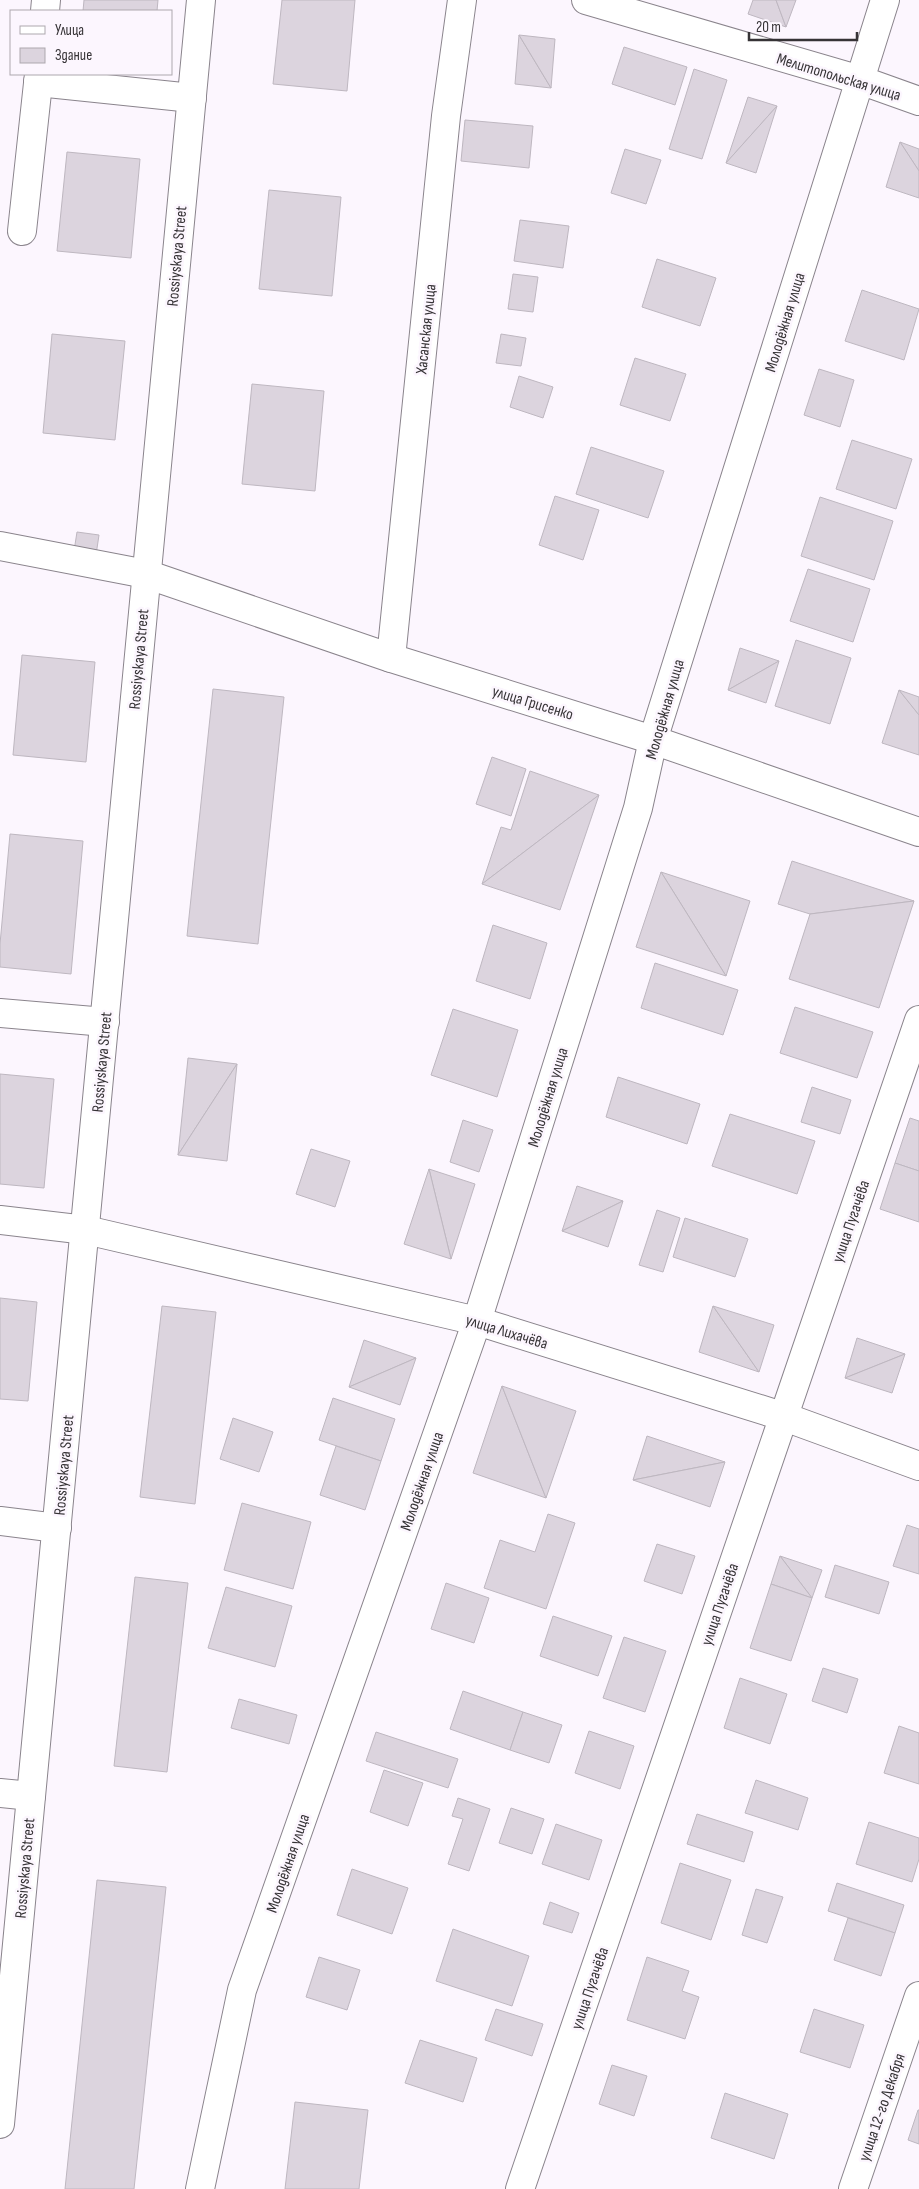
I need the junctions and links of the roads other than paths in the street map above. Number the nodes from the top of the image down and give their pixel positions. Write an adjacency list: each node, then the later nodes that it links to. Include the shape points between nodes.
1 (201, 0): 7 (street, Rossiyskaya Street)
2 (462, 0): 12 (street, Хасанская улица, via 446,116)
3 (586, 0): 6 (street, Мелитопольская улица)
4 (885, 0): 6 (street, Молодёжная улица)
5 (38, 78): 7 (street); 9 (street)
6 (860, 80): 8 (street, Мелитопольская улица); 13 (street, Молодёжная улица)
7 (192, 98): 11 (street, Rossiyskaya Street)
8 (919, 101)
9 (22, 231)
10 (0, 546): 11 (street, улица Грисенко)
11 (146, 574): 12 (street, улица Грисенко); 17 (street, Rossiyskaya Street)
12 (392, 658): 13 (street, улица Грисенко)
13 (653, 740): 14 (street, улица Грисенко); 20 (street, Молодёжная улица, via 638,808)
14 (919, 832)
15 (0, 1013): 17 (street)
16 (919, 1020): 21 (street, улица Пугачёва)
17 (104, 1022): 19 (street, Rossiyskaya Street)
18 (0, 1220): 19 (street, улица Лихачёва)
19 (86, 1230): 20 (street, улица Лихачёва); 24 (street, Rossiyskaya Street)
20 (477, 1321): 21 (street, улица Лихачёва); 29 (street, Молодёжная улица, via 242,1990)
21 (782, 1416): 22 (street, улица Лихачёва); 30 (street, улица Пугачёва)
22 (919, 1466)
23 (0, 1521): 24 (street)
24 (57, 1528): 26 (street, Rossiyskaya Street)
25 (0, 1793): 26 (street)
26 (31, 1796): 28 (street, Rossiyskaya Street)
27 (919, 1996): 31 (street, улица 12-го Декабря)
28 (0, 2124)
29 (200, 2189)
30 (520, 2189)
31 (853, 2189)

